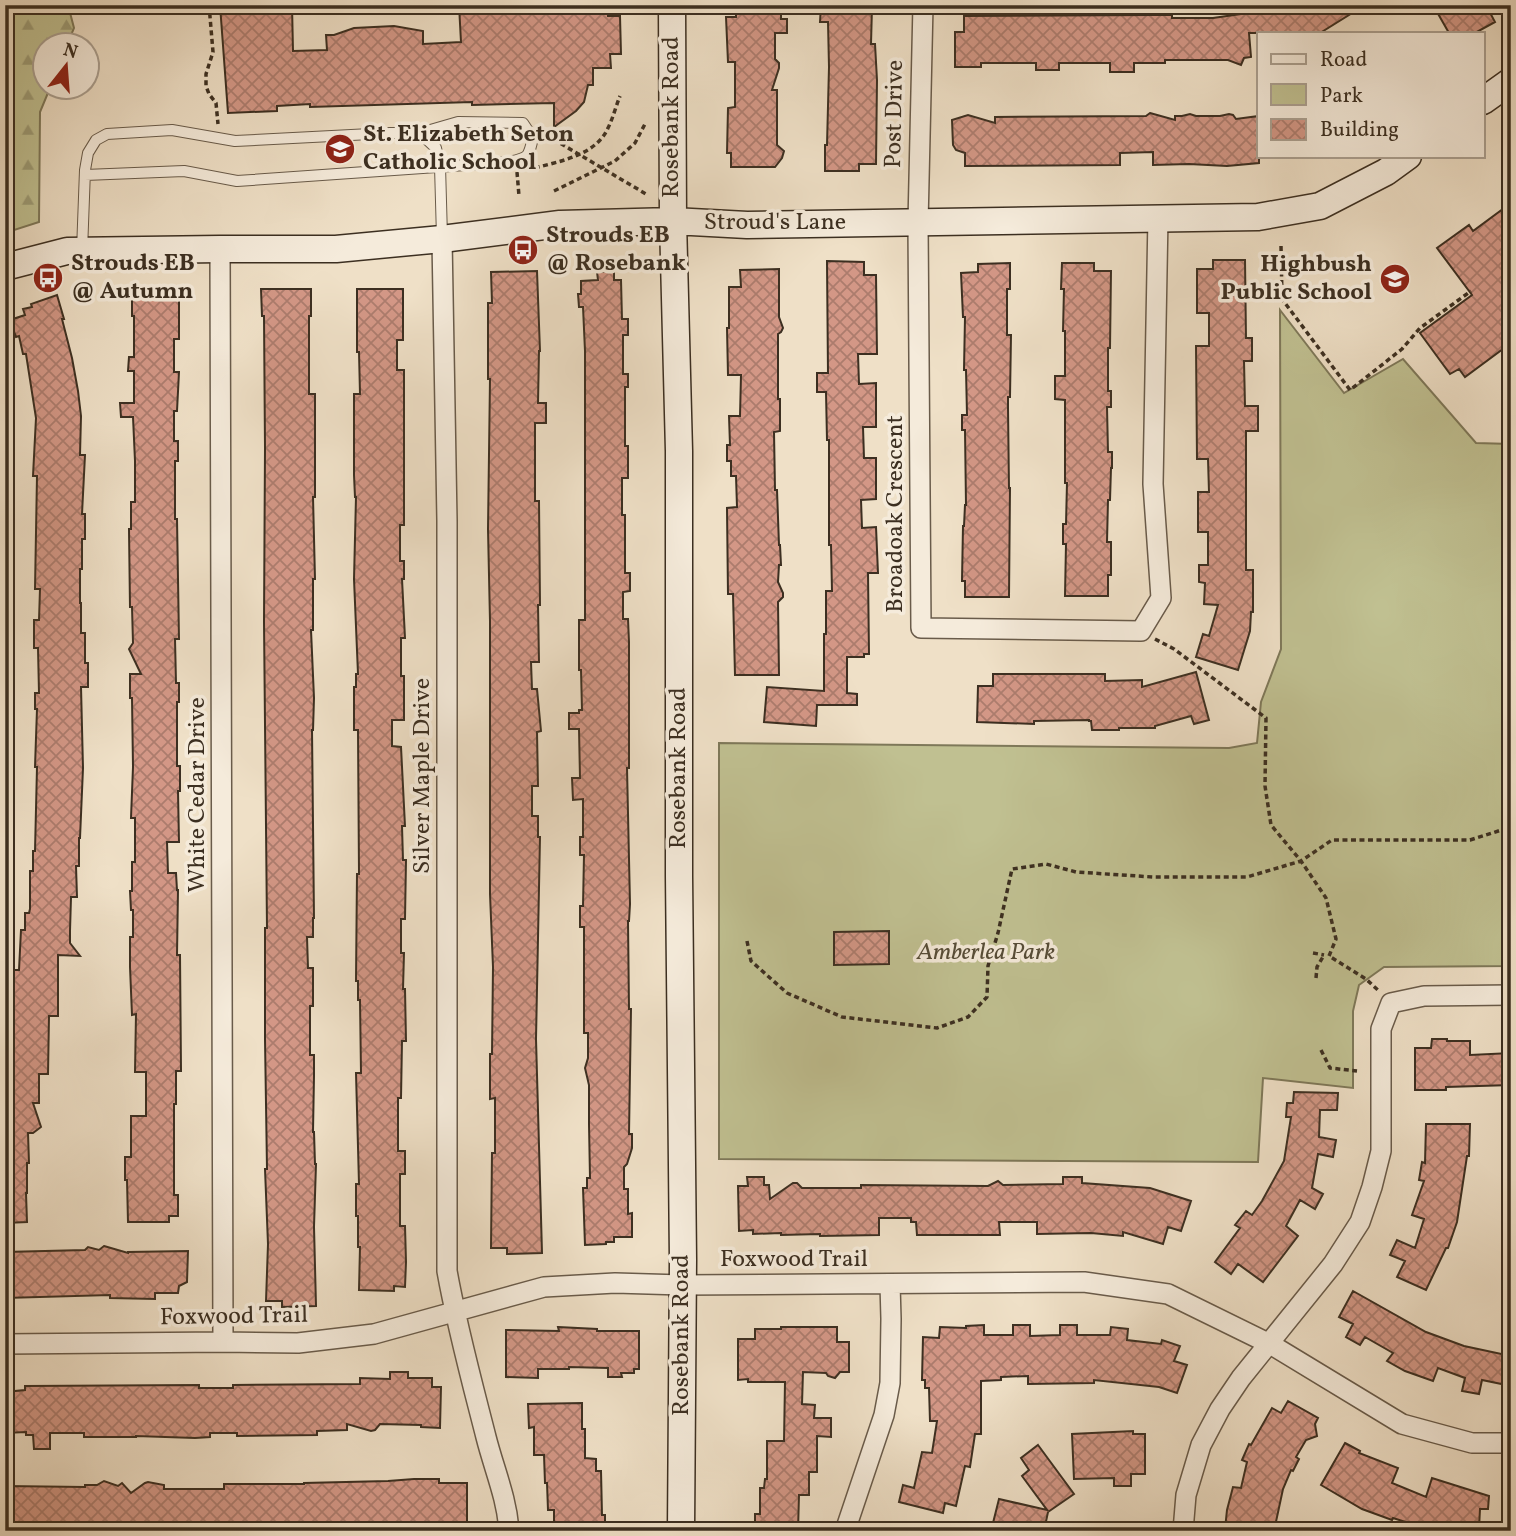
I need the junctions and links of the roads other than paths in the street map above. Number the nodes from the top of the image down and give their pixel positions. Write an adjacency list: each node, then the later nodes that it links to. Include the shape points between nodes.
1 (672, 5): 10 (street, Rosebank Road)
2 (923, 5): 11 (street, Post Drive)
3 (1511, 80): 4 (street)
4 (1484, 100)
5 (420, 133): 7 (lane, via 436,148); 7 (lane, via 458,122 523,123 533,138 525,158); 8 (lane, via 235,141 172,130 107,134 96,140 88,153)
6 (1405, 158): 9 (street, Stroud's Lane, via 1320,206 1258,217)
7 (440, 166): 8 (lane, via 237,181 184,171); 12 (lane)
8 (85, 175): 14 (lane)
9 (1158, 218): 11 (street, Stroud's Lane); 11 (street, Broadoak Crescent, via 1153,484 1161,598 1141,631 921,628)
10 (673, 221): 11 (street, Stroud's Lane); 12 (street, Stroud's Lane, via 560,224); 18 (street, Rosebank Road, via 679,465)
11 (918, 223)
12 (442, 239): 13 (street, Stroud's Lane, via 336,249); 19 (street, Silver Maple Drive, via 447,521 447,1271)
13 (220, 249): 14 (street, Stroud's Lane); 20 (street, White Cedar Drive)
14 (82, 251): 15 (street, Stroud's Lane)
15 (5, 267)
16 (1511, 995): 22 (street, via 1424,996 1391,1003 1381,1029 1381,1151 1373,1187 1360,1222 1333,1264)
17 (890, 1284): 18 (street, Foxwood Trail); 22 (street, Foxwood Trail, via 1084,1282 1168,1294); 26 (street, via 890,1383 884,1415)
18 (682, 1285): 19 (street, Foxwood Trail, via 544,1287); 25 (street, Rosebank Road)
19 (454, 1312): 20 (street, Foxwood Trail, via 374,1334 298,1343); 24 (street, Silver Maple Drive, via 508,1511)
20 (223, 1342): 21 (street, Foxwood Trail)
21 (5, 1344)
22 (1270, 1344): 23 (street, Foxwood Trail, via 1402,1423 1472,1443); 27 (street, via 1241,1378 1201,1445 1186,1495)
23 (1511, 1443)
24 (509, 1531)
25 (681, 1531)
26 (845, 1531)
27 (1182, 1531)

